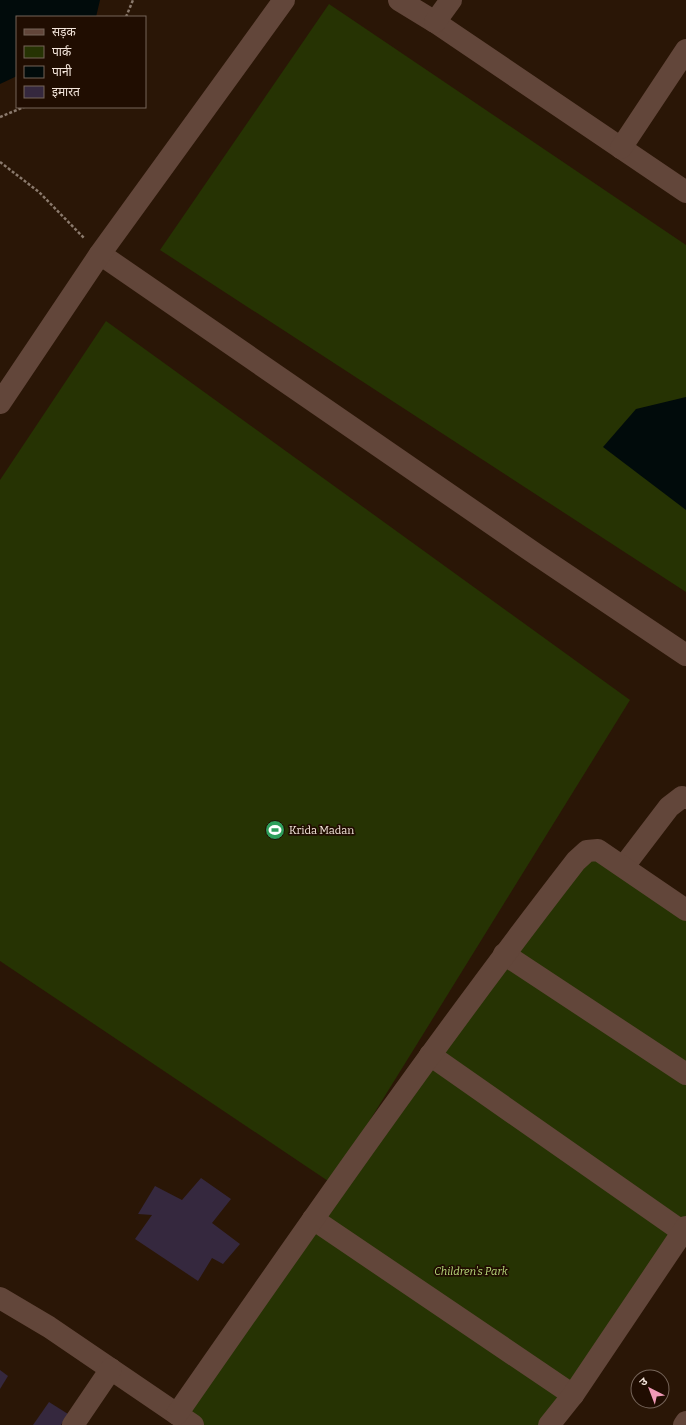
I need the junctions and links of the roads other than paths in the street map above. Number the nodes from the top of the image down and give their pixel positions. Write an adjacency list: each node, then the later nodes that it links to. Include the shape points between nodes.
1 (284, 0): 8 (street)
2 (399, 0): 4 (street)
3 (451, 0): 4 (street)
4 (435, 22): 6 (street)
5 (686, 50): 6 (street)
6 (621, 148): 7 (street)
7 (686, 192)
8 (100, 254): 9 (street); 10 (street)
9 (0, 403)
10 (686, 655)
11 (686, 798): 12 (street, via 682,797 669,807)
12 (624, 866): 13 (street); 14 (street, via 598,850 587,851 576,860)
13 (686, 910)
14 (504, 954): 15 (street); 16 (street)
15 (430, 1055): 17 (street); 18 (street)
16 (686, 1074)
17 (313, 1219): 21 (street); 22 (street)
18 (684, 1230): 21 (street)
19 (1, 1300): 20 (street, via 49,1327)
20 (111, 1369): 22 (street); 24 (street)
21 (573, 1395): 25 (street)
22 (185, 1419)
23 (686, 1422): 26 (street)
24 (73, 1425)
25 (549, 1425)
26 (684, 1425)

